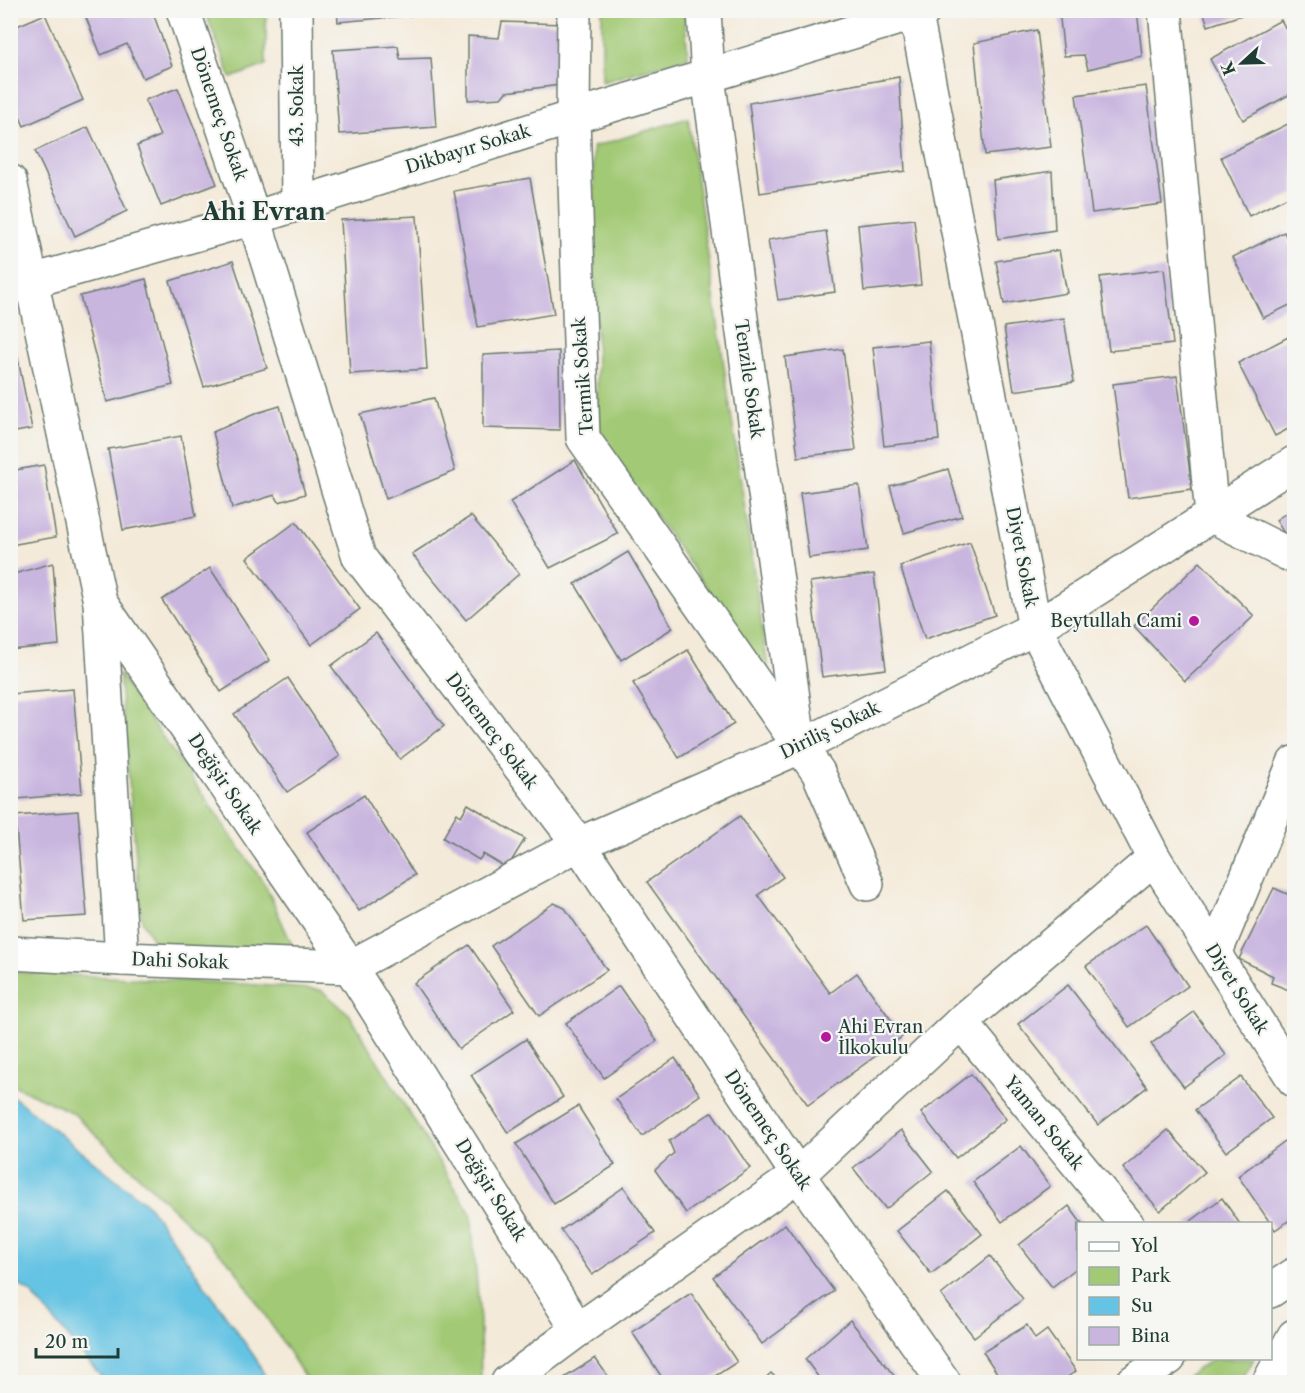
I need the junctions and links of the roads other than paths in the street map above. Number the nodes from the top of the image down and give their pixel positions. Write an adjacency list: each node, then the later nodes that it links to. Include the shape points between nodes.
1 (183, 10): 11 (street, Dönemeç Sokak)
2 (296, 10): 10 (street, 43. Sokak)
3 (574, 10): 8 (street, Termik Sokak)
4 (704, 10): 7 (street, Tenzile Sokak)
5 (1165, 10): 14 (street)
6 (919, 12): 7 (street, Dikbayır Sokak); 17 (street, Diyet Sokak)
7 (708, 77): 8 (street, Dikbayır Sokak); 18 (street, Tenzile Sokak)
8 (573, 117): 10 (street, Dikbayır Sokak); 18 (street, Termik Sokak, via 583,438)
9 (10, 181): 12 (street, Değişir Sokak)
10 (298, 202): 11 (street, Dikbayır Sokak)
11 (254, 218): 12 (street, Dikbayır Sokak); 20 (street, Dönemeç Sokak, via 359,557)
12 (21, 284): 16 (street, Değişir Sokak)
13 (1294, 463): 14 (street, Diriliş Sokak)
14 (1212, 516): 15 (street); 17 (street, Diriliş Sokak)
15 (1294, 557)
16 (100, 602): 25 (street); 26 (street, Değişir Sokak)
17 (1035, 627): 18 (street, Diriliş Sokak); 21 (street, Diyet Sokak)
18 (800, 747): 20 (street, Diriliş Sokak); 22 (street, Termik Sokak, via 818,772)
19 (1294, 763): 24 (street)
20 (579, 844): 26 (street, Diriliş Sokak); 29 (street, Dönemeç Sokak)
21 (1154, 858): 24 (street, Diyet Sokak); 27 (street)
22 (867, 884)
23 (10, 953): 25 (street, Dahi Sokak)
24 (1215, 954): 28 (street, Diyet Sokak)
25 (122, 959): 26 (street, Dahi Sokak)
26 (350, 967): 33 (street, Değişir Sokak)
27 (962, 1022): 29 (street); 30 (street, Yaman Sokak)
28 (1294, 1080)
29 (798, 1175): 33 (street); 37 (street, Dönemeç Sokak)
30 (1125, 1222)
31 (1294, 1275): 32 (street)
32 (1272, 1290)
33 (579, 1330): 36 (street)
34 (1294, 1336): 39 (street)
35 (1168, 1360): 38 (street)
36 (508, 1383)
37 (944, 1383)
38 (1133, 1383)
39 (1269, 1383)

